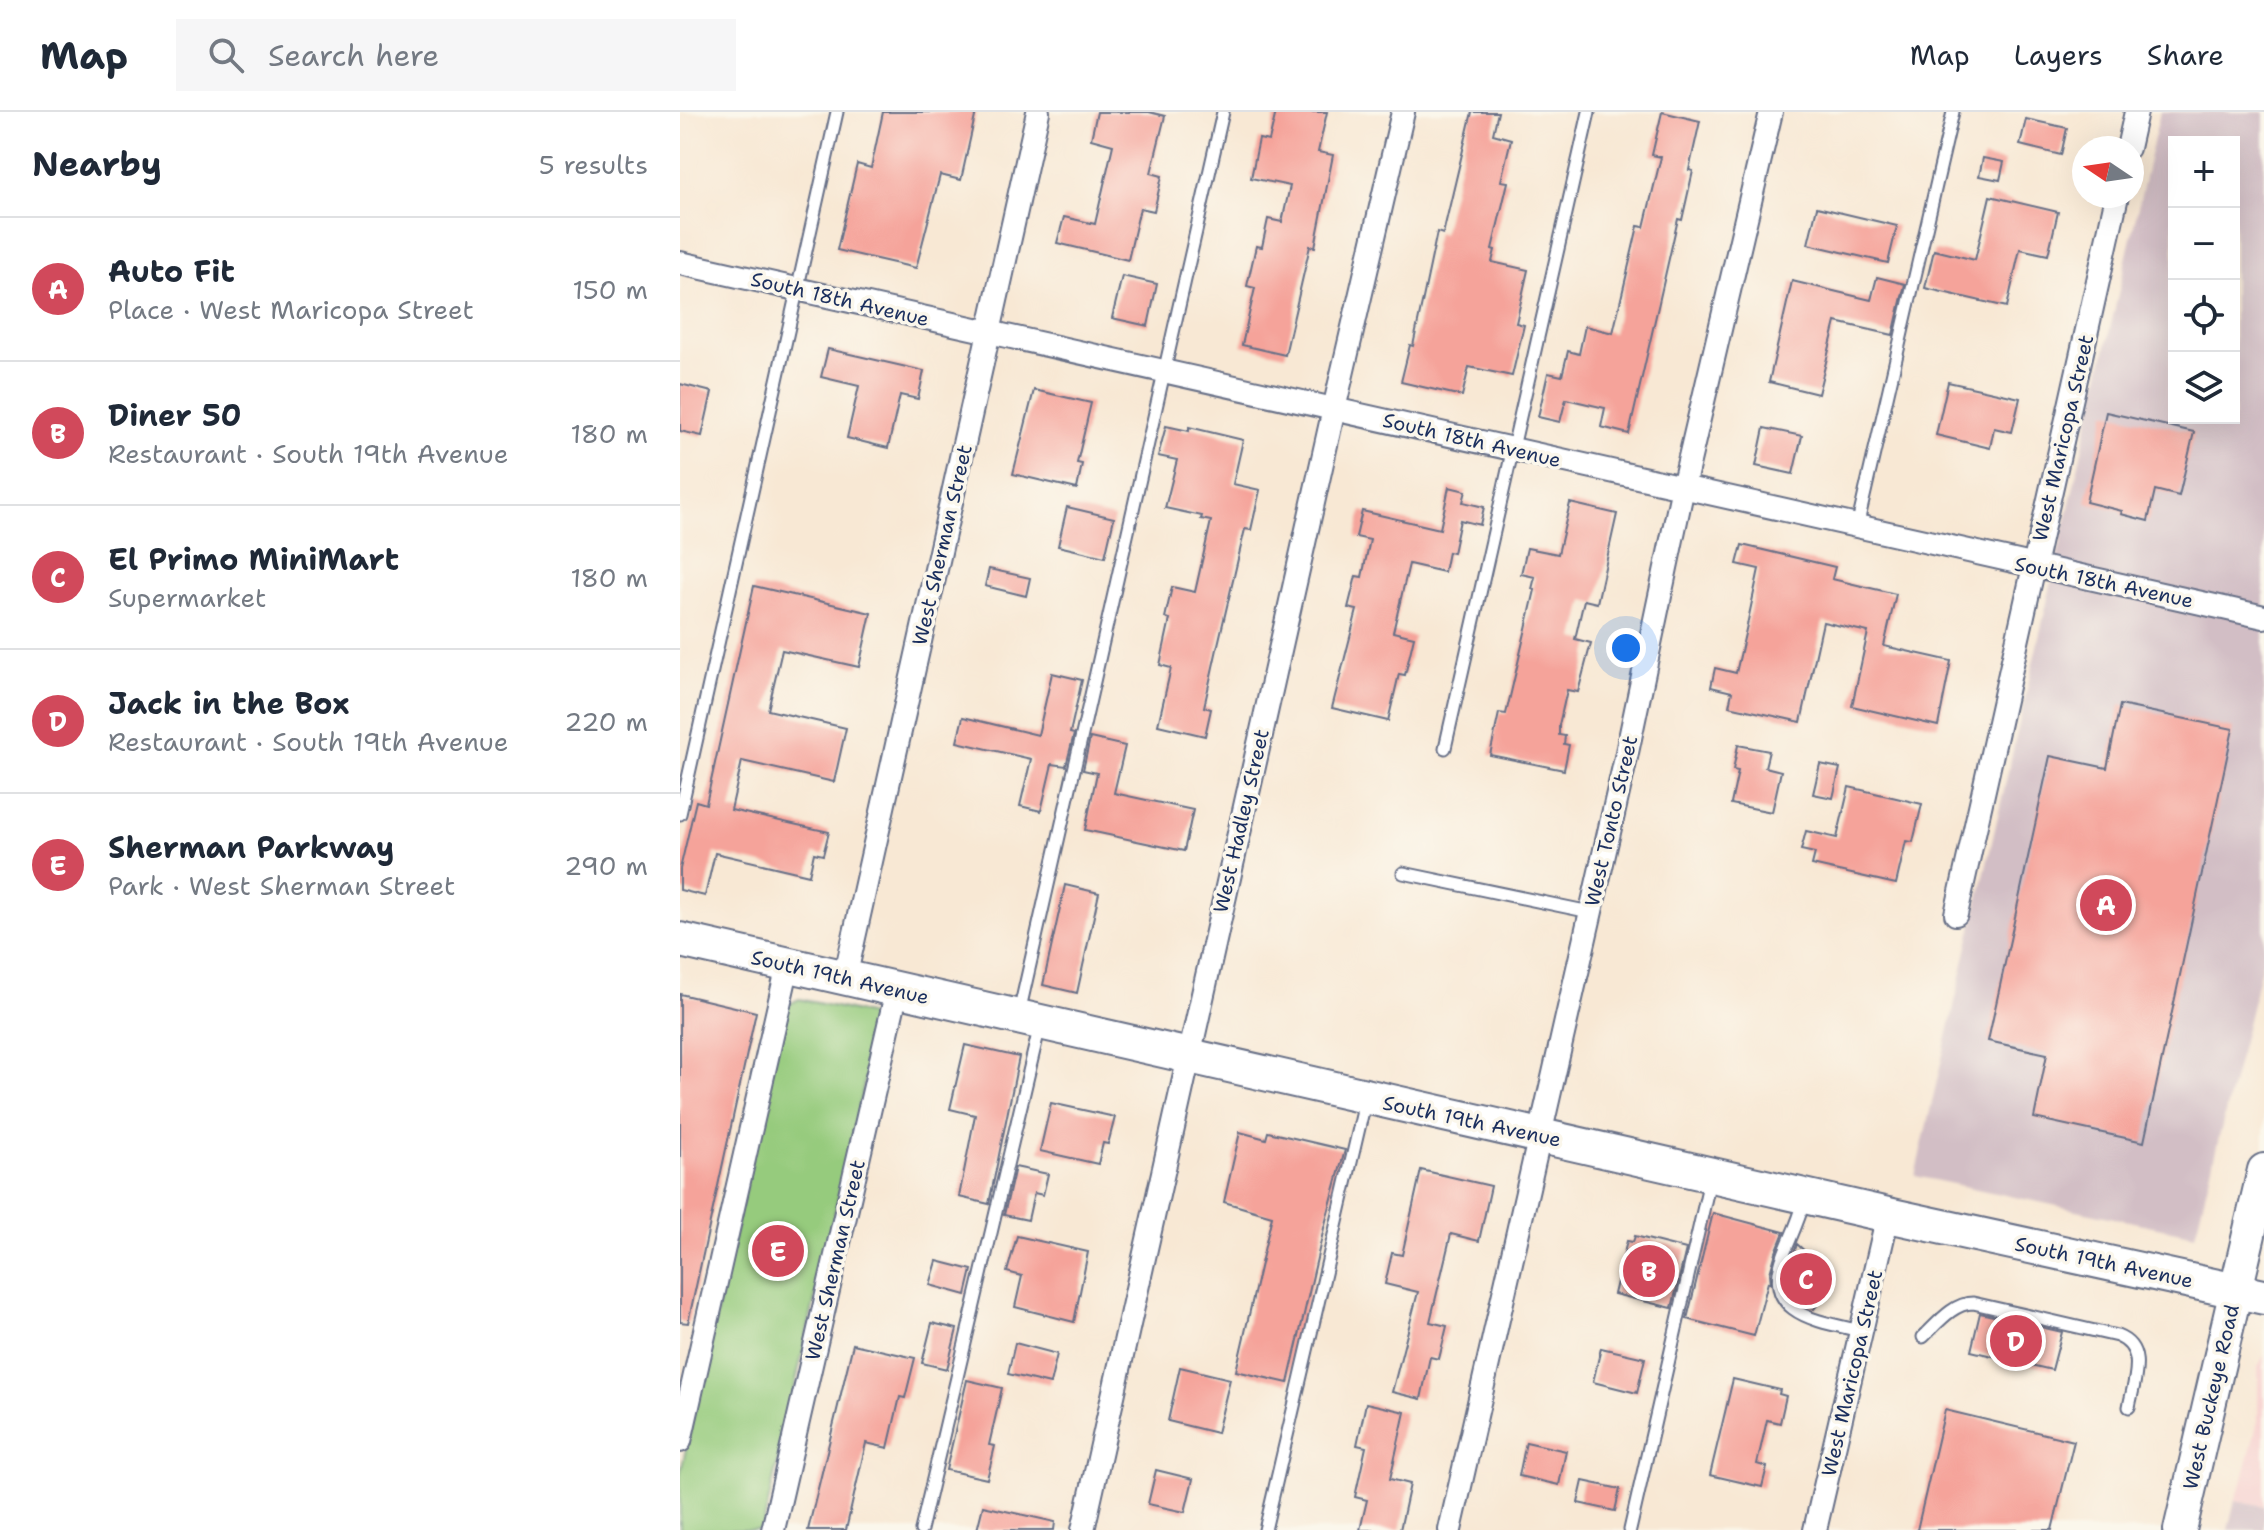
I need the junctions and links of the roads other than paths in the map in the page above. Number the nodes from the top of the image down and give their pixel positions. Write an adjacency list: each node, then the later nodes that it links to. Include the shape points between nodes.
1 (837, 112): 12 (lane)
2 (1038, 112): 13 (street, West Sherman Street)
3 (1223, 112): 14 (lane)
4 (1403, 112): 15 (street, West Hadley Street)
5 (1589, 112): 16 (lane)
6 (1771, 112): 17 (street, West Tonto Street)
7 (1953, 112): 18 (lane)
8 (2136, 112): 9 (street)
9 (2131, 136)
10 (2114, 208): 19 (street, West Maricopa Street)
11 (680, 263): 12 (street, South 18th Avenue)
12 (799, 290): 13 (street, South 18th Avenue); 22 (lane)
13 (989, 333): 14 (street, South 18th Avenue); 28 (street, West Sherman Street)
14 (1164, 371): 15 (street, South 18th Avenue); 30 (lane)
15 (1334, 409): 16 (street, South 18th Avenue); 31 (street, West Hadley Street)
16 (1514, 449): 17 (street, South 18th Avenue); 21 (lane)
17 (1683, 487): 18 (street, South 18th Avenue); 24 (street, West Tonto Street)
18 (1857, 527): 19 (street, South 18th Avenue)
19 (2034, 567): 20 (street, South 18th Avenue); 25 (street, West Maricopa Street)
20 (2264, 617)
21 (1445, 748)
22 (680, 814)
23 (1403, 873): 24 (lane)
24 (1590, 912): 33 (street, West Tonto Street)
25 (1956, 914)
26 (680, 940): 27 (main road, South 19th Avenue)
27 (788, 965): 28 (main road, South 19th Avenue); 42 (street)
28 (845, 978): 29 (main road, South 19th Avenue)
29 (897, 990): 30 (main road, South 19th Avenue); 43 (street, West Sherman Street)
30 (1030, 1020): 31 (main road, South 19th Avenue); 44 (lane)
31 (1188, 1057): 32 (main road, South 19th Avenue); 45 (street, West Hadley Street)
32 (1366, 1098): 33 (main road, South 19th Avenue); 46 (lane)
33 (1538, 1135): 35 (main road, South 19th Avenue); 47 (street, West Tonto Street)
34 (2264, 1170): 38 (main road, West Buckeye Road)
35 (1711, 1175): 36 (main road, South 19th Avenue); 48 (lane)
36 (1805, 1196): 37 (main road, South 19th Avenue); 39 (lane, via 1779,1271 1781,1299 1800,1314)
37 (1888, 1215): 38 (main road, South 19th Avenue); 39 (street, West Maricopa Street)
38 (2250, 1294): 50 (main road, West Buckeye Road)
39 (1861, 1331): 49 (street, West Maricopa Street)
40 (1923, 1337): 41 (lane, via 1964,1303 2117,1336 2135,1348)
41 (2129, 1407)
42 (680, 1441)
43 (773, 1530)
44 (921, 1530)
45 (1083, 1530)
46 (1265, 1530)
47 (1450, 1530)
48 (1630, 1530)
49 (1815, 1530)
50 (2180, 1530)

